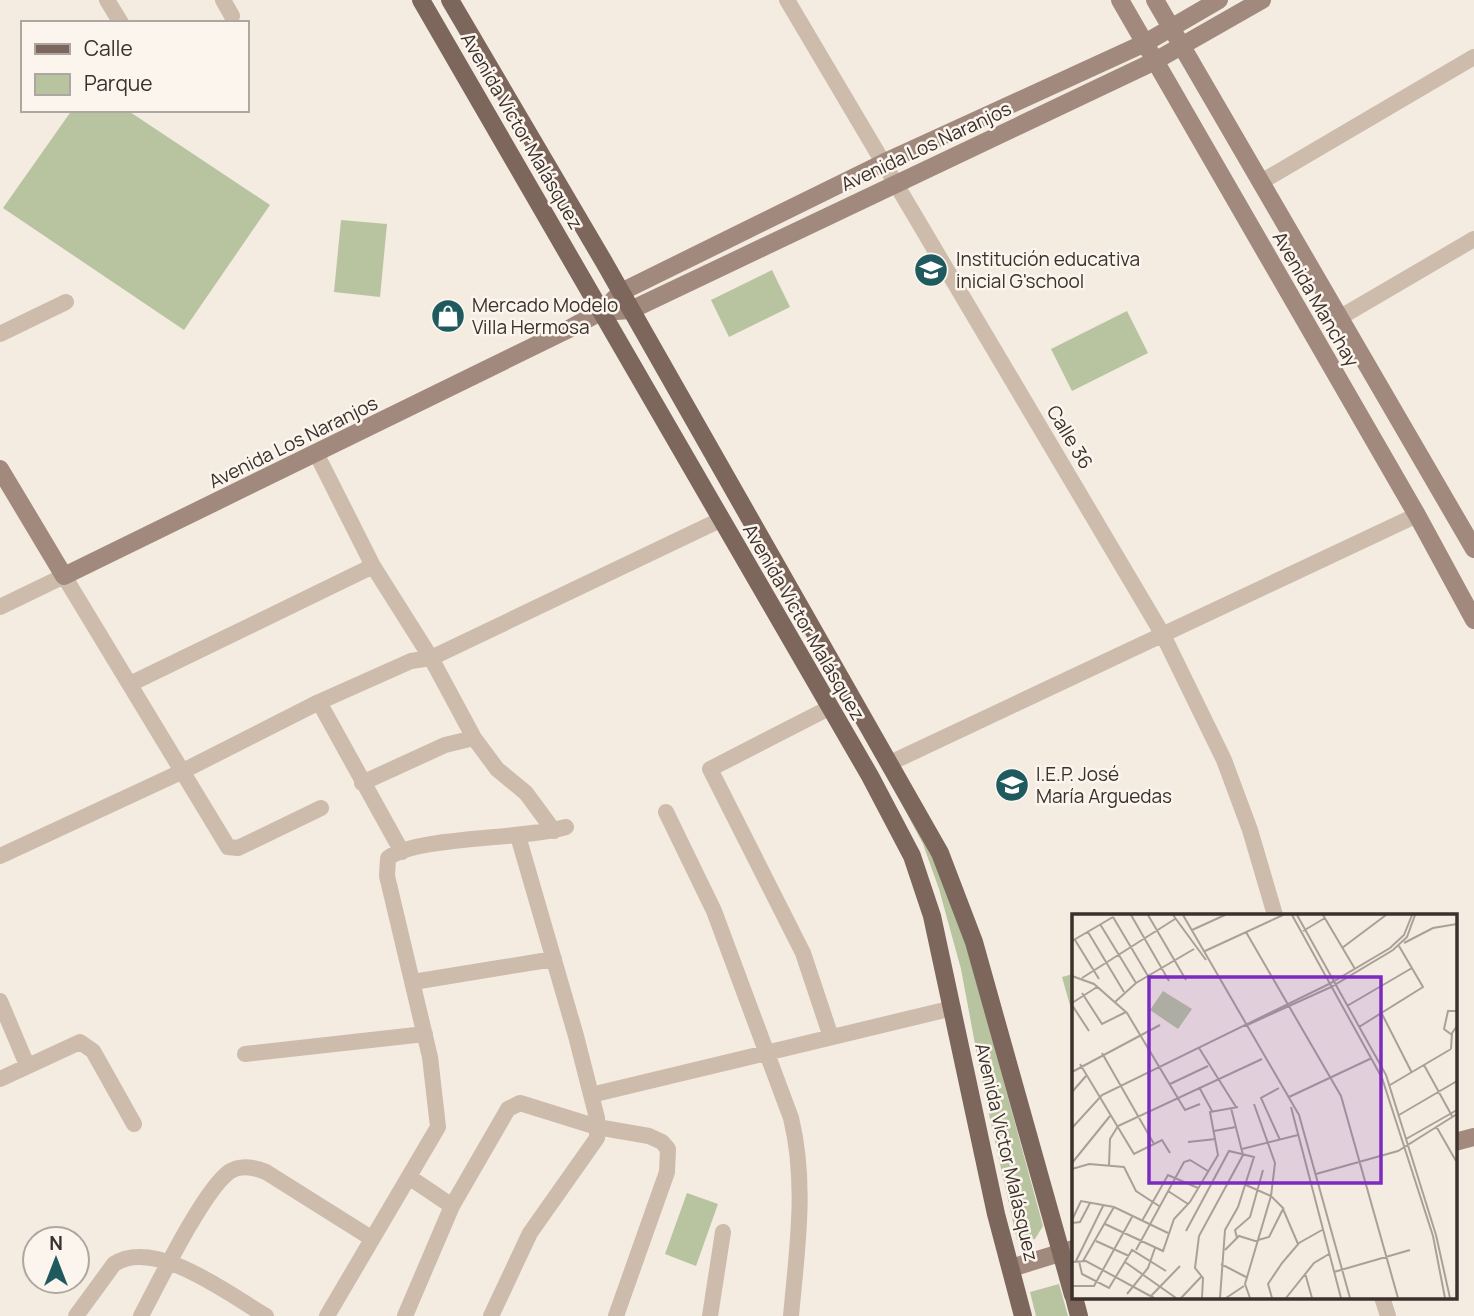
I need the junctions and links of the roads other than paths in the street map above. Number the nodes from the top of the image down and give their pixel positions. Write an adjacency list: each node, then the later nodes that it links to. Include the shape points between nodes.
1 (107, 0): 11 (street)
2 (223, 0): 10 (street)
3 (421, 0): 24 (main road, Avenida Victor Malásquez)
4 (450, 0): 21 (main road, Avenida Victor Malásquez)
5 (788, 0): 17 (street, Calle 36)
6 (1120, 0): 13 (street, Avenida Manchay)
7 (1156, 0): 12 (street, Avenida Manchay)
8 (1219, 0): 12 (street, Avenida Los Naranjos)
9 (1262, 0): 14 (street, Avenida Los Naranjos)
10 (232, 16)
11 (120, 21)
12 (1172, 27): 13 (street, Avenida Los Naranjos); 14 (street, Avenida Manchay)
13 (1145, 43): 16 (street, Avenida Manchay); 17 (street, Avenida Los Naranjos)
14 (1183, 45): 16 (street, Avenida Los Naranjos); 18 (street, Avenida Manchay)
15 (1474, 57): 18 (street)
16 (1155, 61): 19 (street, Avenida Los Naranjos); 29 (street, Avenida Manchay)
17 (883, 163): 19 (street, Calle 36); 21 (street, Avenida Los Naranjos)
18 (1261, 182): 25 (street, Avenida Manchay)
19 (896, 183): 23 (street, Avenida Los Naranjos); 36 (street, Calle 36)
20 (1474, 239): 25 (street)
21 (621, 292): 23 (main road, Avenida Victor Malásquez); 24 (street, Avenida Los Naranjos)
22 (66, 302): 26 (street)
23 (631, 310): 24 (street, Avenida Los Naranjos); 42 (main road, Avenida Victor Malásquez)
24 (602, 311): 27 (street, Avenida Los Naranjos); 30 (main road, Avenida Victor Malásquez)
25 (1339, 318): 31 (street, Avenida Manchay)
26 (0, 334)
27 (317, 455): 32 (street); 33 (street, Avenida Los Naranjos)
28 (0, 469): 33 (street)
29 (1417, 515): 35 (street, Avenida Manchay); 36 (street)
30 (720, 520): 37 (street); 40 (main road, Avenida Victor Malásquez)
31 (1474, 550)
32 (373, 566): 37 (street); 38 (street)
33 (64, 576): 34 (street, Avenida Los Naranjos); 38 (street)
34 (0, 607)
35 (1474, 620)
36 (1163, 635): 42 (street); 50 (street, Calle 36, via 1224,760)
37 (430, 658): 39 (street, via 405,664); 41 (street)
38 (130, 684): 43 (street)
39 (319, 702): 43 (street); 44 (street)
40 (829, 708): 54 (main road, Avenida Victor Malásquez, via 912,856 932,916); 56 (street, via 710,769 803,953)
41 (474, 738): 44 (street, via 445,745); 47 (street, via 497,769 560,829)
42 (890, 763): 70 (main road, Avenida Victor Malásquez, via 940,853 965,914)
43 (181, 772): 45 (street, via 228,847 238,848); 49 (street)
44 (362, 783): 48 (street)
45 (321, 808)
46 (666, 812): 58 (street, via 710,901)
47 (518, 836): 48 (street); 51 (street)
48 (402, 852): 52 (street, via 391,855 385,865)
49 (0, 856)
50 (1275, 914)
51 (554, 959): 52 (street); 61 (street)
52 (413, 982): 55 (street)
53 (0, 1001): 59 (street)
54 (953, 1008): 56 (street); 72 (main road, Avenida Victor Malásquez)
55 (425, 1034): 57 (street); 66 (street, via 438,1128)
56 (831, 1037): 58 (street)
57 (245, 1054)
58 (769, 1054): 61 (street); 84 (street, via 791,1118 800,1164)
59 (27, 1065): 60 (street); 62 (street, via 80,1042 93,1051)
60 (0, 1079)
61 (591, 1095): 63 (street)
62 (134, 1124)
63 (597, 1127): 67 (street, via 526,1103 514,1105 501,1118); 81 (street, via 593,1147 530,1233); 82 (street, via 649,1136 662,1142 670,1153)
64 (1474, 1137): 65 (street)
65 (1456, 1142)
66 (409, 1177): 67 (street); 69 (street)
67 (452, 1206): 80 (street)
68 (723, 1231): 83 (street)
69 (372, 1238): 71 (street, via 266,1172 243,1167 228,1173 205,1201); 79 (street)
70 (1067, 1251): 72 (street); 73 (main road, Avenida Victor Malásquez)
71 (171, 1261): 76 (street, via 120,1259); 77 (street); 78 (street)
72 (1011, 1268): 85 (main road, Avenida Victor Malásquez)
73 (1072, 1288)
74 (1074, 1298): 86 (main road, Avenida Victor Malásquez)
75 (1382, 1298): 87 (street)
76 (76, 1316)
77 (141, 1316)
78 (266, 1316)
79 (327, 1316)
80 (404, 1316)
81 (491, 1316)
82 (616, 1316)
83 (710, 1316)
84 (791, 1316)
85 (1023, 1316)
86 (1079, 1316)
87 (1388, 1316)

